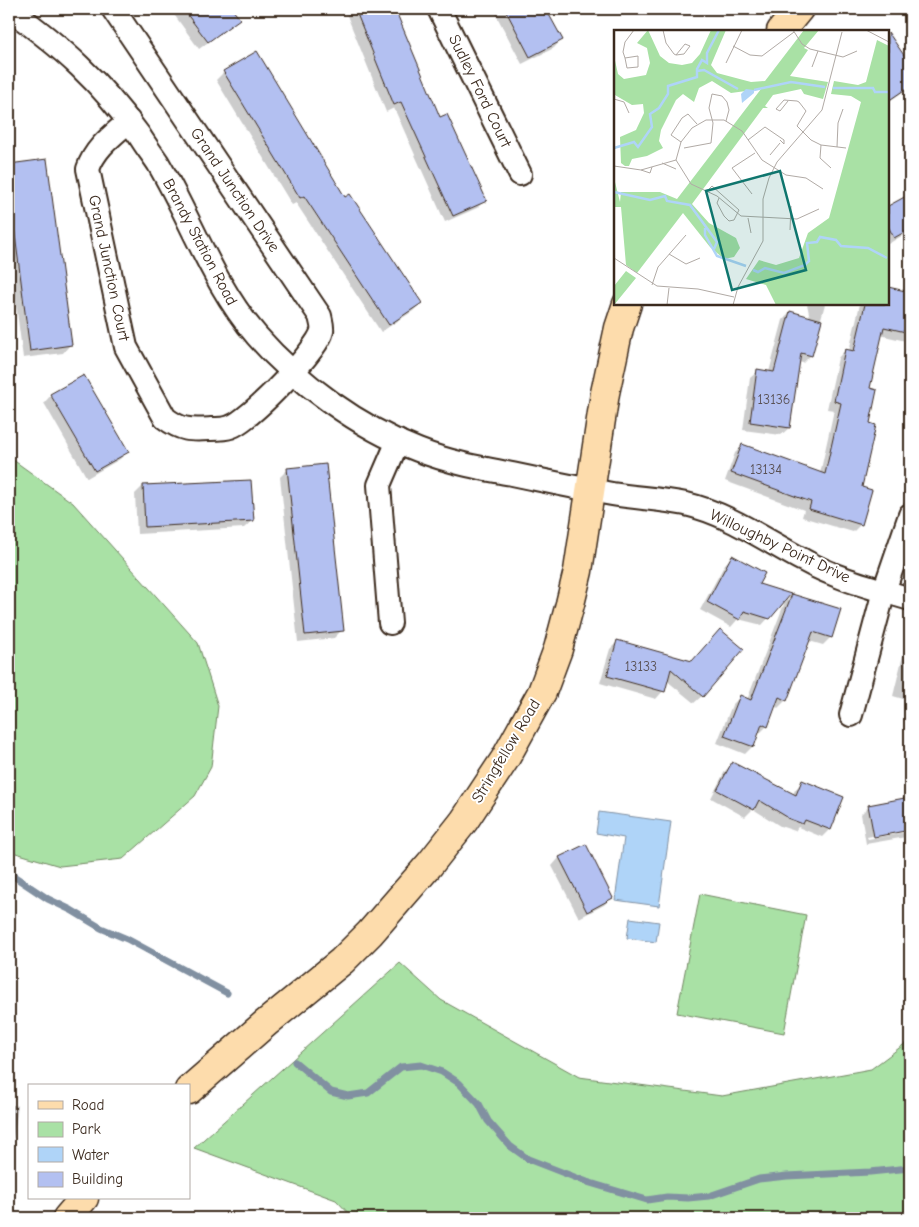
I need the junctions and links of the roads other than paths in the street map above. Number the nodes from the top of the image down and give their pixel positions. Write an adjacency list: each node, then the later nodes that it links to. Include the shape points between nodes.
1 (9, 9): 6 (street, Brandy Station Road, via 86,71)
2 (113, 9): 9 (street, Grand Junction Drive, via 320,316 323,330)
3 (439, 9): 7 (street, Sudley Ford Court)
4 (799, 9): 5 (main road)
5 (782, 30)
6 (129, 121): 9 (street, Brandy Station Road, via 158,163 218,281 257,336); 9 (street, Grand Junction Court, via 105,142 88,169 126,347 165,418 189,430 230,428 246,419)
7 (520, 174)
8 (627, 305): 11 (main road, Stringfellow Road, via 618,328)
9 (293, 372): 10 (street, Brandy Station Road, via 324,397 374,429)
10 (398, 440): 11 (street, Brandy Station Road, via 462,464); 15 (street, via 379,485)
11 (590, 490): 13 (street, Willoughby Point Drive, via 686,504 704,510 730,519 840,577); 17 (main road, Stringfellow Road, via 578,571 558,648 542,692 464,821 376,926 342,961)
12 (910, 515): 13 (street)
13 (884, 591): 14 (street, Willoughby Point Drive); 16 (street)
14 (910, 599)
15 (390, 623)
16 (851, 715)
17 (190, 1089)
18 (82, 1200): 19 (main road)
19 (67, 1218)

